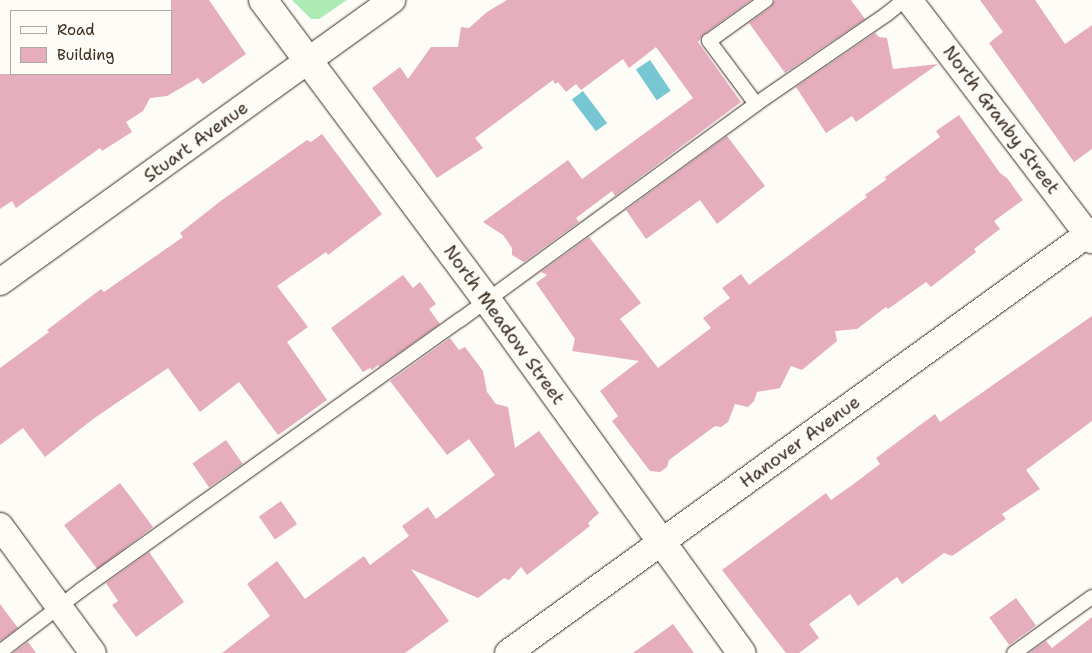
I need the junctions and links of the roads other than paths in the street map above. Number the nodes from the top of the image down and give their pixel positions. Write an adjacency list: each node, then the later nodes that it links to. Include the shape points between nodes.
1 (263, 0): 6 (main road, North Meadow Street)
2 (392, 0): 6 (street, Stuart Avenue)
3 (766, 0): 7 (lane, via 709,41)
4 (904, 0): 7 (lane)
5 (909, 0): 8 (street, North Granby Street)
6 (308, 62): 9 (street, Stuart Avenue); 10 (main road, North Meadow Street)
7 (756, 104): 10 (lane)
8 (1090, 235): 12 (street, Hanover Avenue)
9 (0, 282)
10 (487, 300): 12 (main road, North Meadow Street); 14 (lane)
11 (0, 526): 14 (street)
12 (662, 541): 17 (street, Hanover Avenue); 18 (main road, North Meadow Street)
13 (1092, 598): 19 (lane)
14 (59, 607): 15 (lane); 16 (street)
15 (0, 652)
16 (93, 653)
17 (508, 653)
18 (742, 653)
19 (1014, 653)

